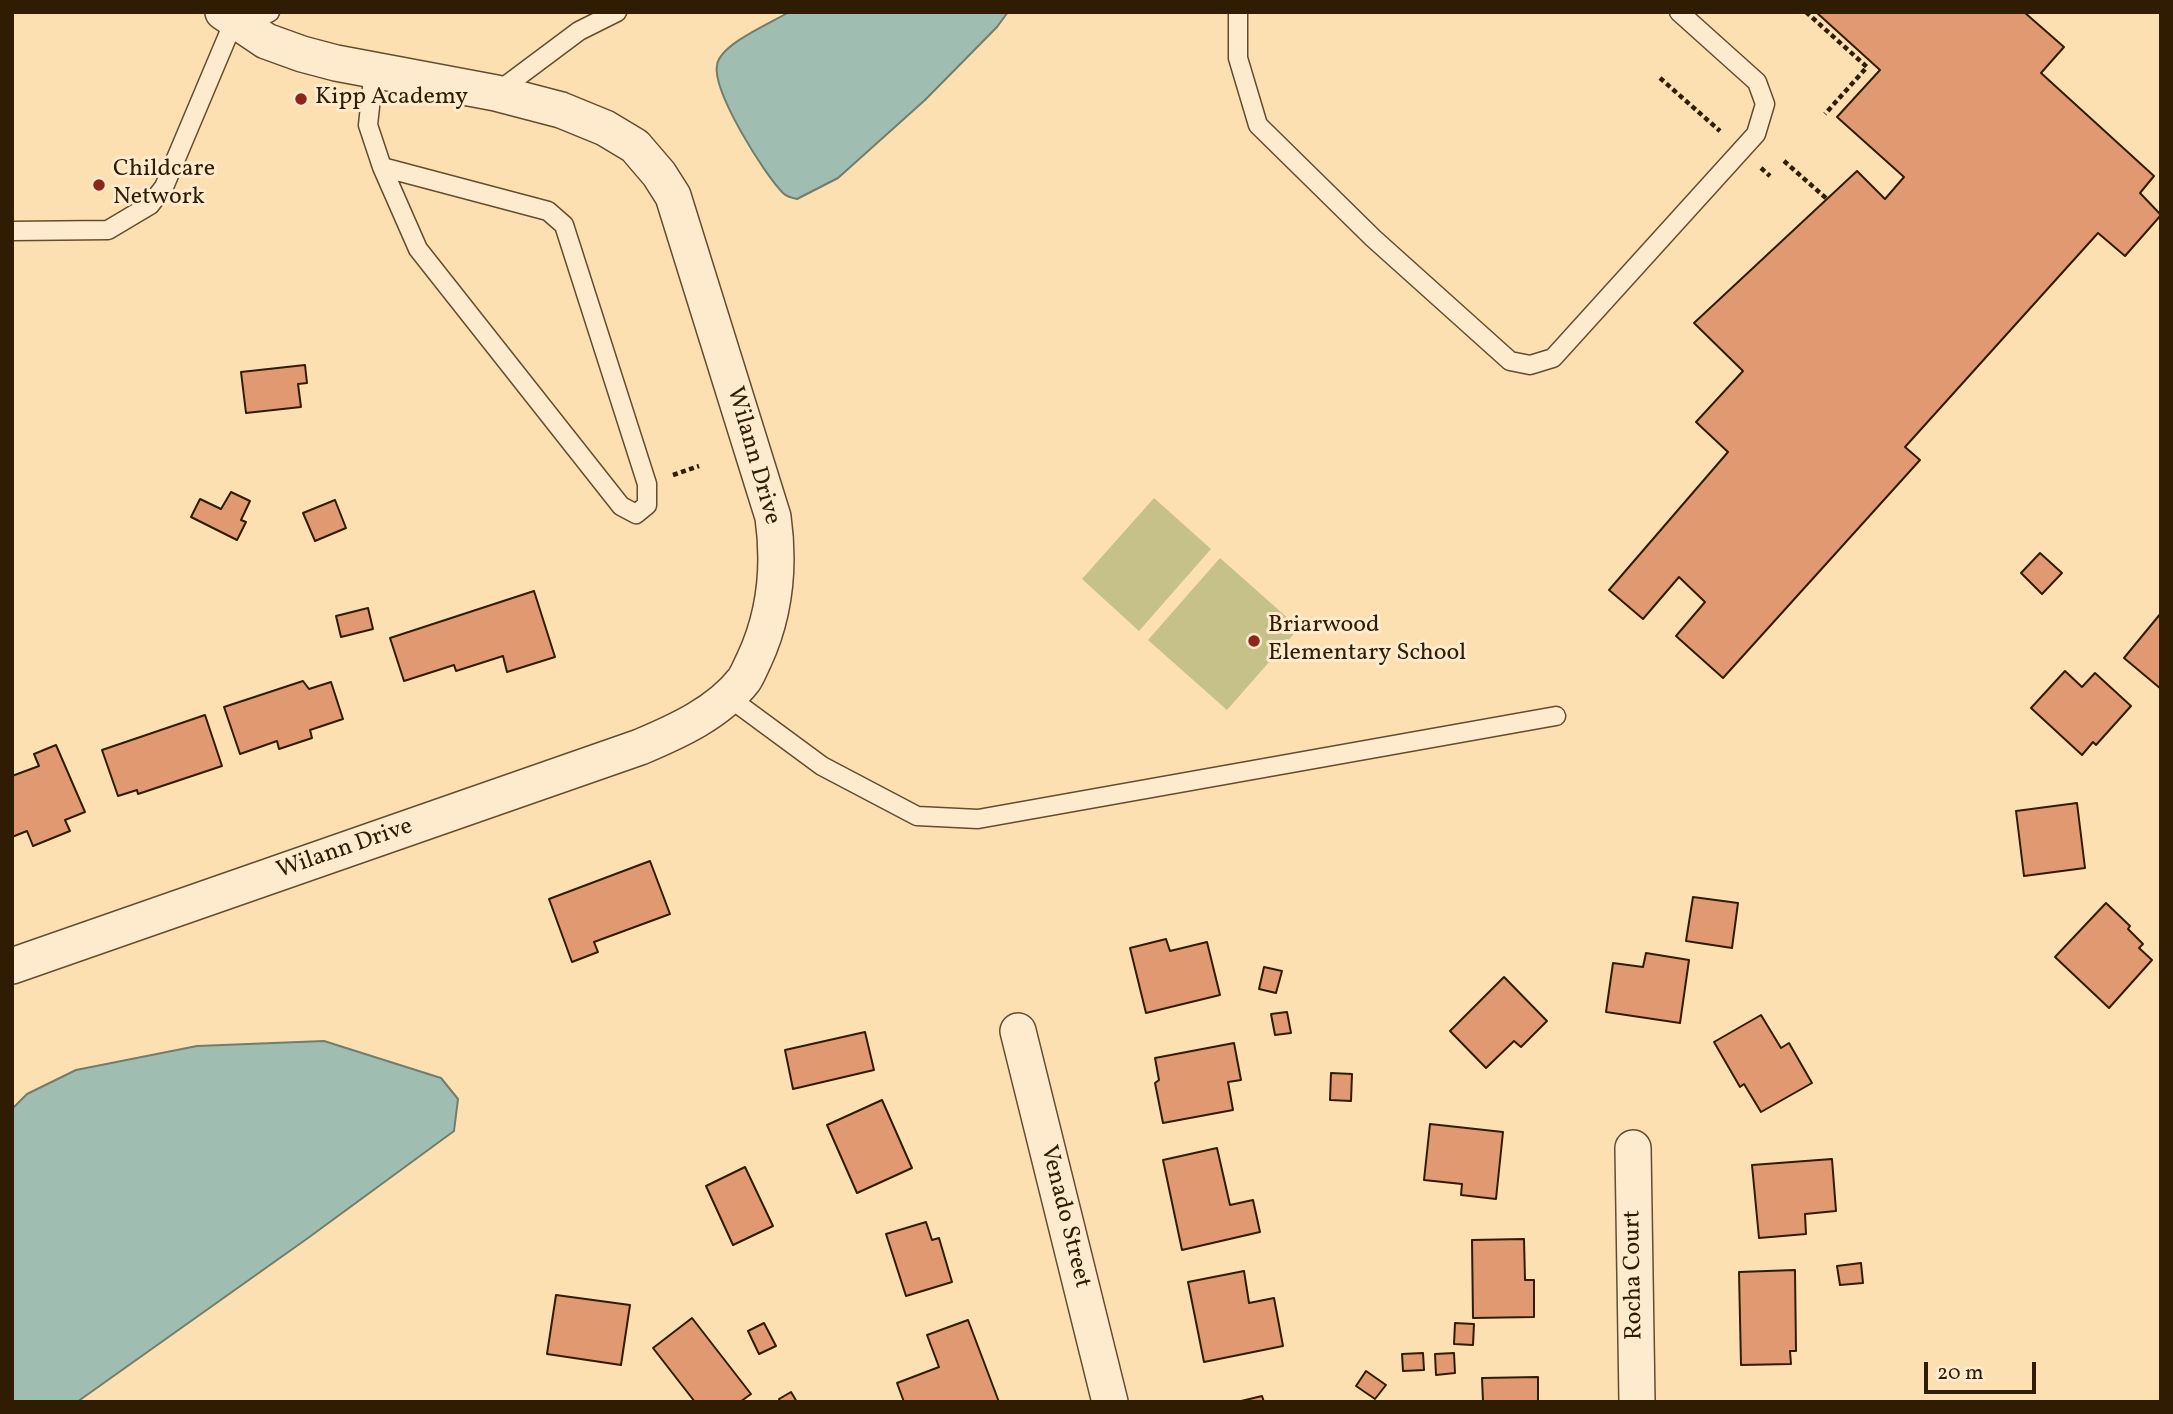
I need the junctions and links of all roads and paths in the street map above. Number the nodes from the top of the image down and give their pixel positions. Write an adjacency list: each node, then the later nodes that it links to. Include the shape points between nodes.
1 (617, 12): 8 (lane, via 579,31)
2 (1238, 12): 10 (lane, via 1238,58 1258,125 1373,238 1510,361 1530,365 1553,358)
3 (1679, 12): 10 (lane, via 1757,82 1765,104 1756,134)
4 (1806, 12): 9 (path, via 1867,67)
5 (243, 18): 6 (street, Wilann Drive, via 266,41); 15 (lane, via 164,187 150,205 108,230)
6 (374, 70): 8 (street, Wilann Drive); 12 (lane, via 368,125)
7 (1660, 78): 10 (path)
8 (496, 93): 16 (street, Wilann Drive, via 561,110 605,128 635,146 673,196 773,517 777,544 776,581 764,638 745,679)
9 (1825, 114)
10 (1741, 150): 13 (path)
11 (1784, 161): 14 (path)
12 (382, 167): 12 (lane, via 426,260 621,506 636,513 647,505 648,484 564,225 548,211)
13 (1770, 176)
14 (1827, 199)
15 (12, 231)
16 (727, 696): 17 (lane, via 822,766 917,816 978,819); 18 (street, Wilann Drive, via 684,728 640,747)
17 (1556, 716)
18 (12, 966)
19 (1018, 1031): 21 (street, Venado Street)
20 (1633, 1148): 22 (street, Rocha Court)
21 (1110, 1402)
22 (1637, 1402)

